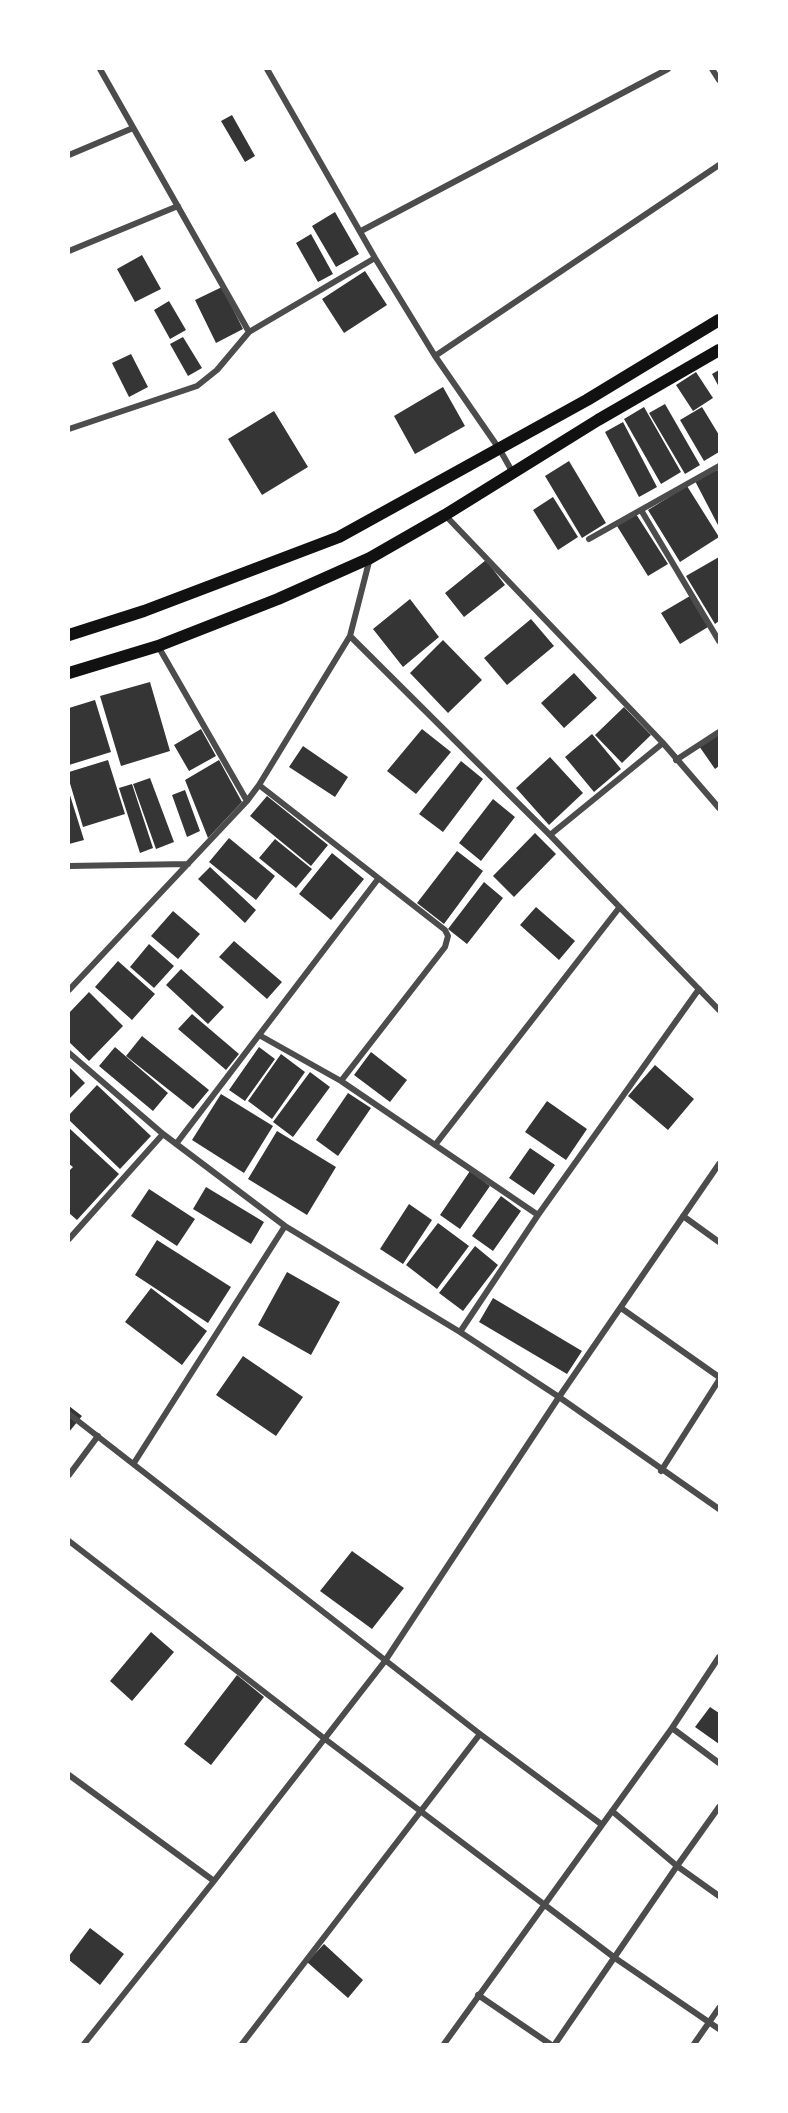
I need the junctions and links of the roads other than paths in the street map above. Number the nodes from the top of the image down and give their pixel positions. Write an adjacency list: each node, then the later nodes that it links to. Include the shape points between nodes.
1 (100, 69): 6 (street)
2 (267, 69): 10 (street)
3 (668, 69): 10 (street)
4 (712, 69): 5 (street)
5 (719, 80)
6 (133, 128): 7 (street); 9 (street)
7 (69, 155)
8 (719, 165): 16 (street)
9 (178, 206): 11 (street); 14 (street)
10 (361, 231): 12 (street)
11 (69, 251)
12 (375, 258): 14 (street); 16 (street)
13 (719, 320): 18 (main road)
14 (249, 332): 17 (street, via 217,370 196,386)
15 (719, 350): 20 (main road)
16 (435, 356): 18 (street)
17 (69, 429)
18 (500, 450): 20 (street); 25 (main road, via 339,537)
19 (719, 466): 21 (street)
20 (513, 473): 22 (main road)
21 (641, 510): 23 (street); 27 (street)
22 (445, 515): 24 (main road); 31 (street)
23 (589, 538)
24 (370, 558): 26 (street); 28 (main road)
25 (69, 636)
26 (350, 636): 33 (street); 36 (street)
27 (719, 640)
28 (158, 646): 29 (main road); 34 (street)
29 (69, 673)
30 (719, 732): 32 (street)
31 (663, 743): 32 (street); 36 (street)
32 (676, 760): 35 (street)
33 (259, 785): 34 (street); 39 (street)
34 (248, 801): 37 (street)
35 (719, 808)
36 (550, 835): 40 (street)
37 (188, 864): 38 (street); 42 (street)
38 (69, 866)
39 (378, 879): 44 (street); 46 (street, via 445,930 447,944)
40 (619, 908): 41 (street); 49 (street)
41 (699, 989): 43 (street); 51 (street)
42 (69, 990)
43 (719, 1010)
44 (259, 1035): 46 (street); 48 (street)
45 (69, 1053): 47 (street)
46 (341, 1081): 49 (street)
47 (163, 1134): 48 (street); 54 (street)
48 (176, 1143): 53 (street)
49 (435, 1145): 51 (street)
50 (719, 1164): 52 (street)
51 (538, 1215): 57 (street)
52 (683, 1216): 55 (street); 56 (street)
53 (285, 1226): 57 (street); 62 (street)
54 (69, 1239)
55 (719, 1242)
56 (621, 1308): 58 (street); 59 (street)
57 (460, 1332): 59 (street)
58 (719, 1379): 63 (street)
59 (559, 1397): 63 (street); 68 (street)
60 (69, 1414): 61 (street)
61 (98, 1436): 62 (street); 64 (street)
62 (134, 1463): 68 (street)
63 (662, 1470): 65 (street)
64 (69, 1475)
65 (719, 1509)
66 (69, 1541): 71 (street)
67 (719, 1657): 69 (street)
68 (385, 1661): 70 (street); 71 (street)
69 (672, 1728): 72 (street); 76 (street)
70 (480, 1734): 75 (street); 77 (street)
71 (325, 1739): 75 (street); 79 (street)
72 (719, 1763)
73 (69, 1775): 79 (street)
74 (719, 1807): 78 (street)
75 (421, 1811): 81 (street); 88 (street)
76 (612, 1811): 77 (street); 78 (street)
77 (601, 1824): 81 (street)
78 (677, 1866): 80 (street); 82 (street)
79 (214, 1881): 87 (street)
80 (719, 1896)
81 (544, 1905): 82 (street); 83 (street)
82 (615, 1958): 85 (street); 91 (street)
83 (478, 1995): 89 (street); 90 (street)
84 (719, 2008): 85 (street)
85 (709, 2022): 86 (street); 92 (street)
86 (719, 2029)
87 (84, 2044)
88 (242, 2044)
89 (444, 2044)
90 (550, 2044)
91 (555, 2044)
92 (694, 2044)

